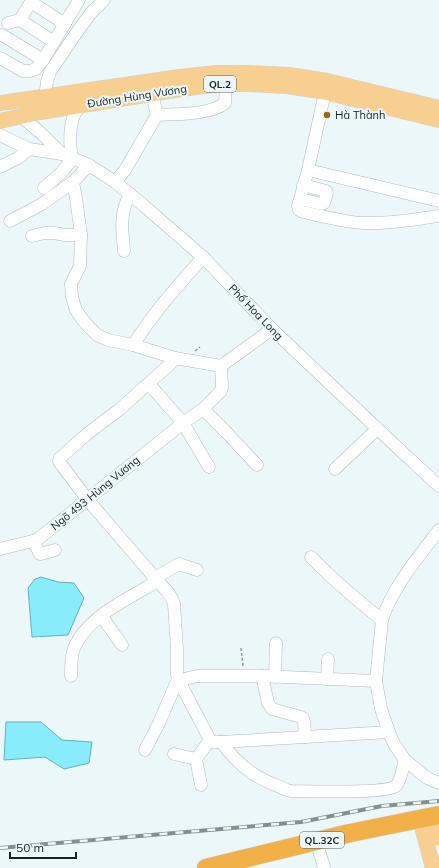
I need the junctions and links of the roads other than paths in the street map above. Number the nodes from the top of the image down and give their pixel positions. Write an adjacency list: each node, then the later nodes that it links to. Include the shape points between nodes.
1 (104, 0): 14 (street, via 78,29 50,72)
2 (32, 1): 4 (street); 6 (street)
3 (74, 2): 6 (street)
4 (20, 20): 5 (street); 8 (street)
5 (4, 21): 7 (street)
6 (65, 24): 8 (street)
7 (1, 37): 10 (street)
8 (54, 42): 10 (street)
9 (0, 58): 10 (street, via 23,71 36,69)
10 (43, 60)
11 (226, 84): 12 (main road, Đường Hùng Vương / QL.2, via 287,86); 13 (main road, Đường Hùng Vương / QL.2); 18 (street, via 225,104 222,106 185,114)
12 (325, 92): 20 (main road, Đường Hùng Vương / QL.2); 27 (street)
13 (152, 94): 16 (main road, Đường Hùng Vương / QL.2); 18 (street)
14 (45, 97): 15 (main road, Đường Hùng Vương / QL.2); 17 (main road, Đường Hùng Vương / QL.2, via 180,77 248,73 289,75 327,81)
15 (1, 102): 19 (main road)
16 (80, 105): 19 (main road, Đường Hùng Vương / QL.2); 24 (street, via 71,126)
17 (439, 108)
18 (157, 115): 29 (street, via 125,170)
19 (21, 116): 21 (main road, Đường Hùng Vương / QL.2); 24 (street, Phố Hoa Long)
20 (439, 120)
21 (0, 121)
22 (0, 135): 23 (street, Phố Hoa Long)
23 (29, 149): 24 (street, Phố Hoa Long); 26 (street)
24 (67, 156): 25 (street, Phố Hoa Long); 31 (street, via 62,172)
25 (89, 165): 28 (street); 29 (street, Phố Hoa Long)
26 (0, 167)
27 (308, 170): 30 (street); 34 (street)
28 (73, 182): 36 (street, via 42,204); 37 (street)
29 (115, 182): 32 (street, Phố Hoa Long)
30 (304, 185): 33 (street); 33 (street, via 327,193 322,204)
31 (44, 188)
32 (130, 194): 39 (street, via 123,214); 40 (street, Phố Hoa Long)
33 (300, 199): 35 (street, via 299,210 341,221 372,224)
34 (439, 201)
35 (439, 216)
36 (10, 221)
37 (81, 234): 38 (street, via 49,233); 42 (street, via 80,266 71,284 76,310 97,335)
38 (32, 236)
39 (124, 251)
40 (203, 257): 41 (street, Phố Hoa Long); 42 (street, via 164,302)
41 (272, 329): 44 (street); 48 (street, Phố Hoa Long)
42 (133, 345): 43 (street)
43 (175, 358): 44 (street); 45 (street)
44 (221, 366): 46 (street, Ngõ 493 Hùng Vương, via 221,391)
45 (149, 384): 47 (street); 53 (street, via 60,458 60,463)
46 (203, 409): 47 (street, Ngõ 493 Hùng Vương); 49 (street)
47 (183, 423): 50 (street); 53 (street, Ngõ 493 Hùng Vương)
48 (377, 429): 51 (street); 52 (street, Phố Hoa Long)
49 (257, 465)
50 (209, 467)
51 (335, 469)
52 (439, 486)
53 (87, 499): 55 (street, Ngõ 493 Hùng Vương); 60 (street)
54 (439, 530): 62 (street, via 410,567)
55 (33, 541): 56 (street, Ngõ 493 Hùng Vương); 57 (street, via 40,554)
56 (0, 549)
57 (54, 550)
58 (311, 557): 62 (street, via 347,592)
59 (197, 570): 60 (street, via 179,564)
60 (156, 580): 61 (street); 70 (street, via 171,595 174,604)
61 (102, 615): 64 (street); 66 (street, via 84,631 77,642 73,652)
62 (382, 620): 71 (street)
63 (276, 643): 68 (street)
64 (122, 646)
65 (328, 659): 69 (street)
66 (71, 676)
67 (262, 676): 68 (street); 70 (street, via 193,677); 73 (street, via 268,703 272,709 303,718)
68 (275, 677): 69 (street)
69 (327, 679): 71 (street)
70 (179, 681): 74 (street); 75 (street)
71 (376, 681): 72 (street, via 381,709)
72 (389, 732): 73 (street); 78 (street)
73 (305, 737): 74 (street)
74 (216, 741): 77 (street); 78 (street, via 256,776 291,791 371,791 393,788 399,783)
75 (145, 750)
76 (174, 754): 77 (street)
77 (196, 759): 80 (street)
78 (405, 760): 79 (street, via 427,778)
79 (439, 783)
80 (201, 784)
81 (431, 816): 82 (main road); 83 (highway, QL.32C); 86 (main road)
82 (439, 838)
83 (316, 842): 84 (street); 85 (highway, QL.32C)
84 (324, 867)
85 (206, 868)
86 (433, 868)

